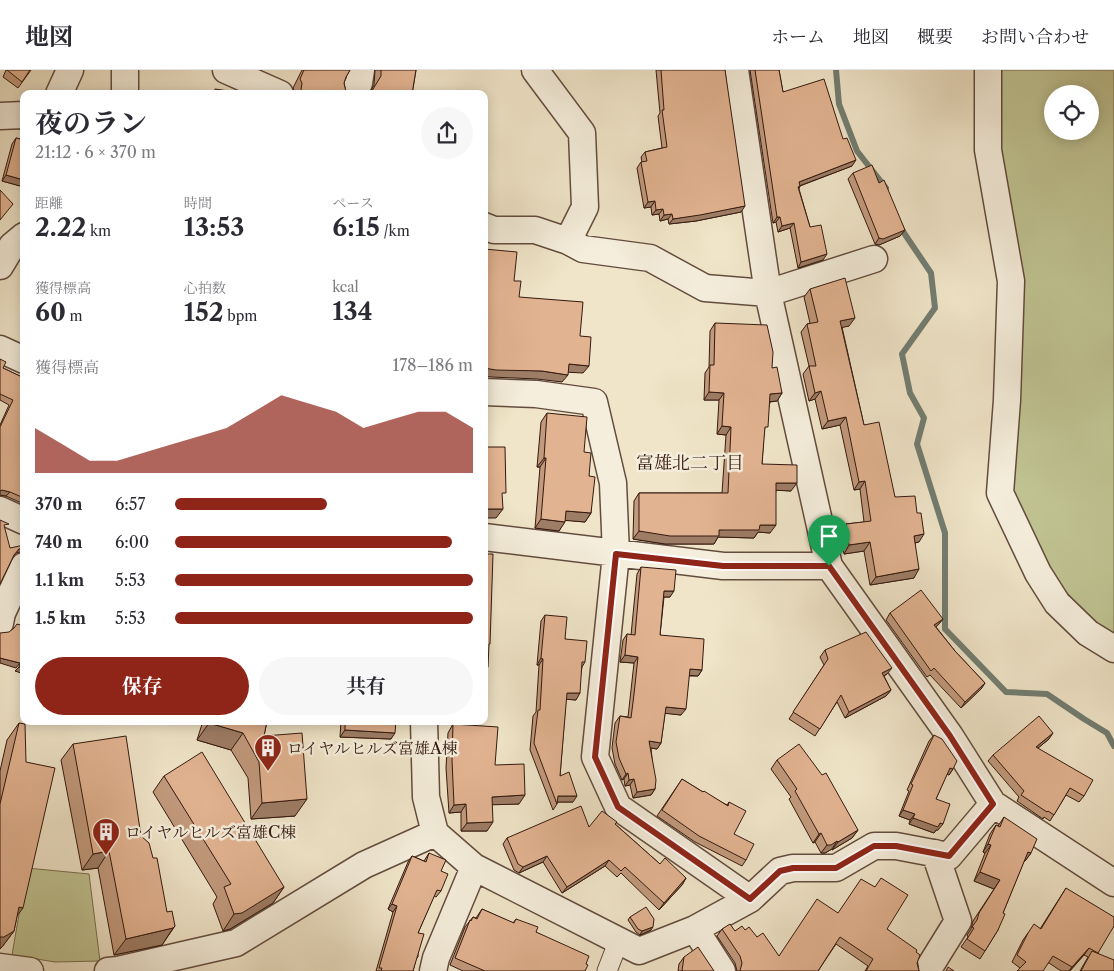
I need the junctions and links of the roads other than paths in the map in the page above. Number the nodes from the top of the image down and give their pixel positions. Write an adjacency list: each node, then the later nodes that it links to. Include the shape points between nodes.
1 (70, 70): 8 (street)
2 (125, 70): 9 (street)
3 (226, 70): 10 (street)
4 (362, 70): 11 (street)
5 (535, 70): 16 (street, via 582,133 585,207)
6 (735, 70): 19 (street)
7 (988, 70): 30 (street, via 988,150 1011,281 1000,493 1038,573 1057,603 1088,633)
8 (61, 90)
9 (125, 90)
10 (271, 90)
11 (355, 90)
12 (0, 116): 13 (street)
13 (20, 116)
14 (488, 228): 16 (street, via 535,230)
15 (20, 239): 17 (street)
16 (568, 240): 19 (street, via 584,248 650,258 705,288)
17 (2, 257)
18 (874, 259): 19 (street)
19 (768, 293): 27 (street)
20 (0, 349): 21 (street)
21 (20, 358)
22 (488, 392): 26 (street, via 536,394 594,402 613,483)
23 (0, 510): 24 (street)
24 (20, 519)
25 (488, 538): 26 (street)
26 (616, 554): 27 (street, via 723,566); 37 (street, via 595,757 618,807)
27 (829, 566): 32 (street, via 950,736)
28 (20, 575): 29 (street)
29 (1, 616)
30 (1114, 649)
31 (424, 725): 33 (street, via 426,797)
32 (993, 804): 34 (street, via 949,856); 36 (street)
33 (435, 833): 35 (street); 40 (street, via 364,865 236,944)
34 (934, 853): 37 (street, via 896,846 874,846 836,868 780,871); 47 (street, via 958,921)
35 (474, 867): 39 (street); 44 (street)
36 (1114, 884)
37 (750, 899): 38 (street)
38 (696, 928): 39 (street, via 639,950); 46 (street)
39 (619, 940): 45 (street)
40 (185, 963): 43 (street)
41 (0, 967): 42 (street)
42 (30, 971)
43 (108, 971)
44 (433, 971)
45 (607, 971)
46 (722, 971)
47 (926, 971)

